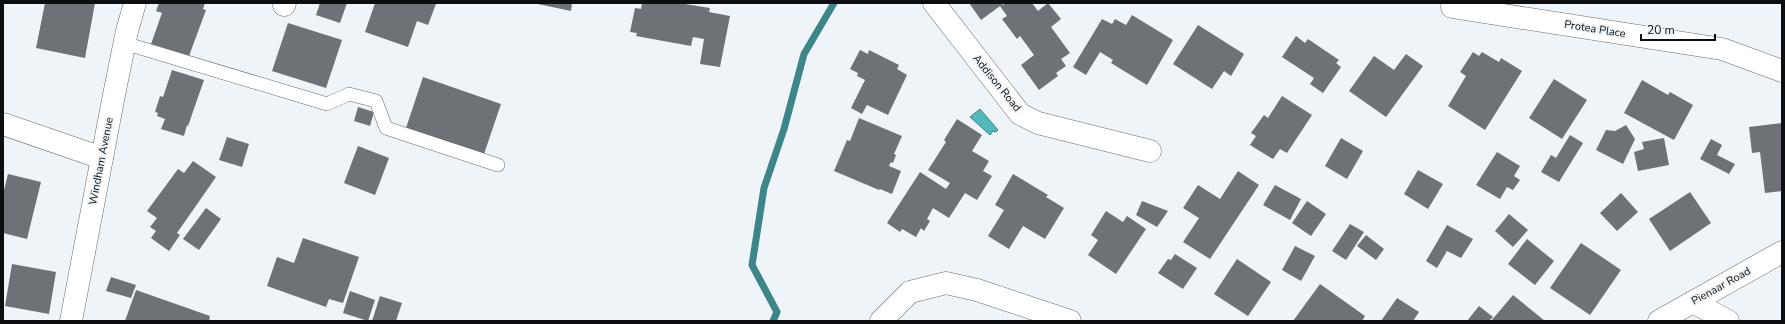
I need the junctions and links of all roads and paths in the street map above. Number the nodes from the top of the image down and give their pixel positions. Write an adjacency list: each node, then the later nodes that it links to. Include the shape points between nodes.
1 (135, 3): 4 (street, Windham Avenue)
2 (934, 3): 7 (street, Addison Road, via 1020,114 1038,122)
3 (1452, 7): 5 (street, Protea Place, via 1722,50)
4 (124, 43): 8 (street, Windham Avenue); 9 (lane, via 327,104 349,94 376,101 386,128)
5 (1782, 71)
6 (3, 124): 8 (street)
7 (1150, 151)
8 (102, 158): 12 (street, Windham Avenue)
9 (498, 165)
10 (1782, 252): 11 (street, Pienaar Road)
11 (1693, 302): 15 (street, Pienaar Road); 16 (street)
12 (71, 321)
13 (882, 321): 14 (street, via 910,292 946,283 977,290)
14 (1070, 321)
15 (1659, 321)
16 (1728, 321)

